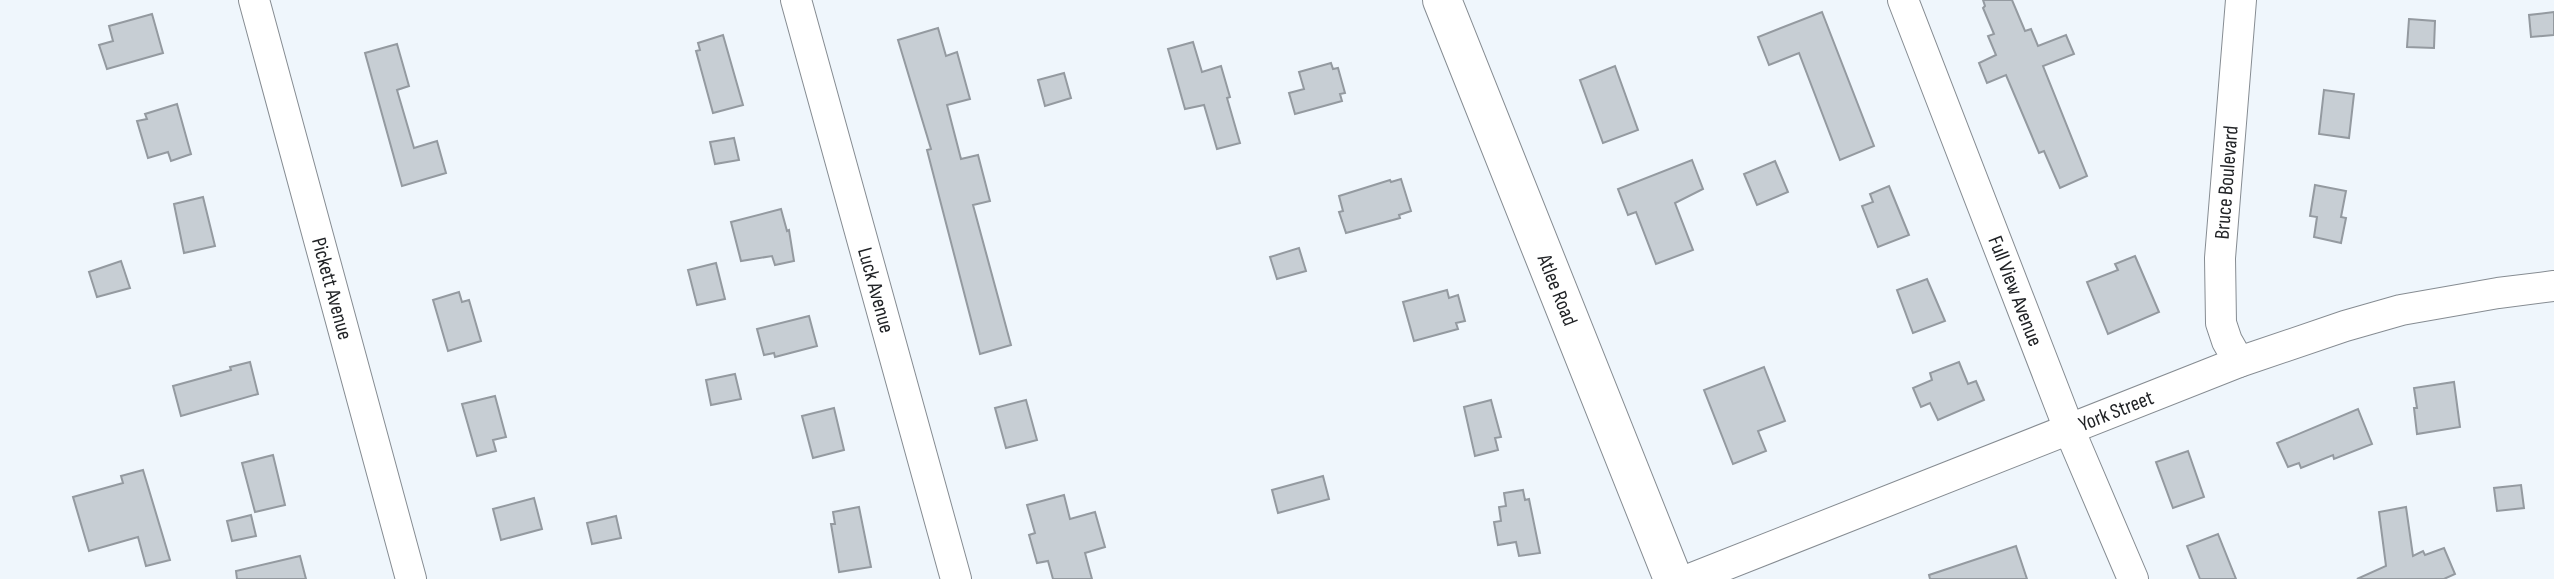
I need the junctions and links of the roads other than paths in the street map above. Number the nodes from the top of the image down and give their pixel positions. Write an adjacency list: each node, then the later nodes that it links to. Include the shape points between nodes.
1 (254, 0): 9 (street, Pickett Avenue)
2 (796, 0): 10 (street, Luck Avenue)
3 (1441, 0): 11 (main road, Atlee Road)
4 (1903, 0): 8 (street, Full View Avenue)
5 (2241, 0): 7 (street, Bruce Boulevard, via 2220,258 2221,323)
6 (2554, 286): 7 (street, York Street, via 2401,310)
7 (2239, 362): 8 (street, York Street)
8 (2069, 429): 12 (street, York Street); 13 (street, Full View Avenue)
9 (411, 579)
10 (957, 579)
11 (1673, 579)
12 (1690, 579)
13 (2133, 579)

